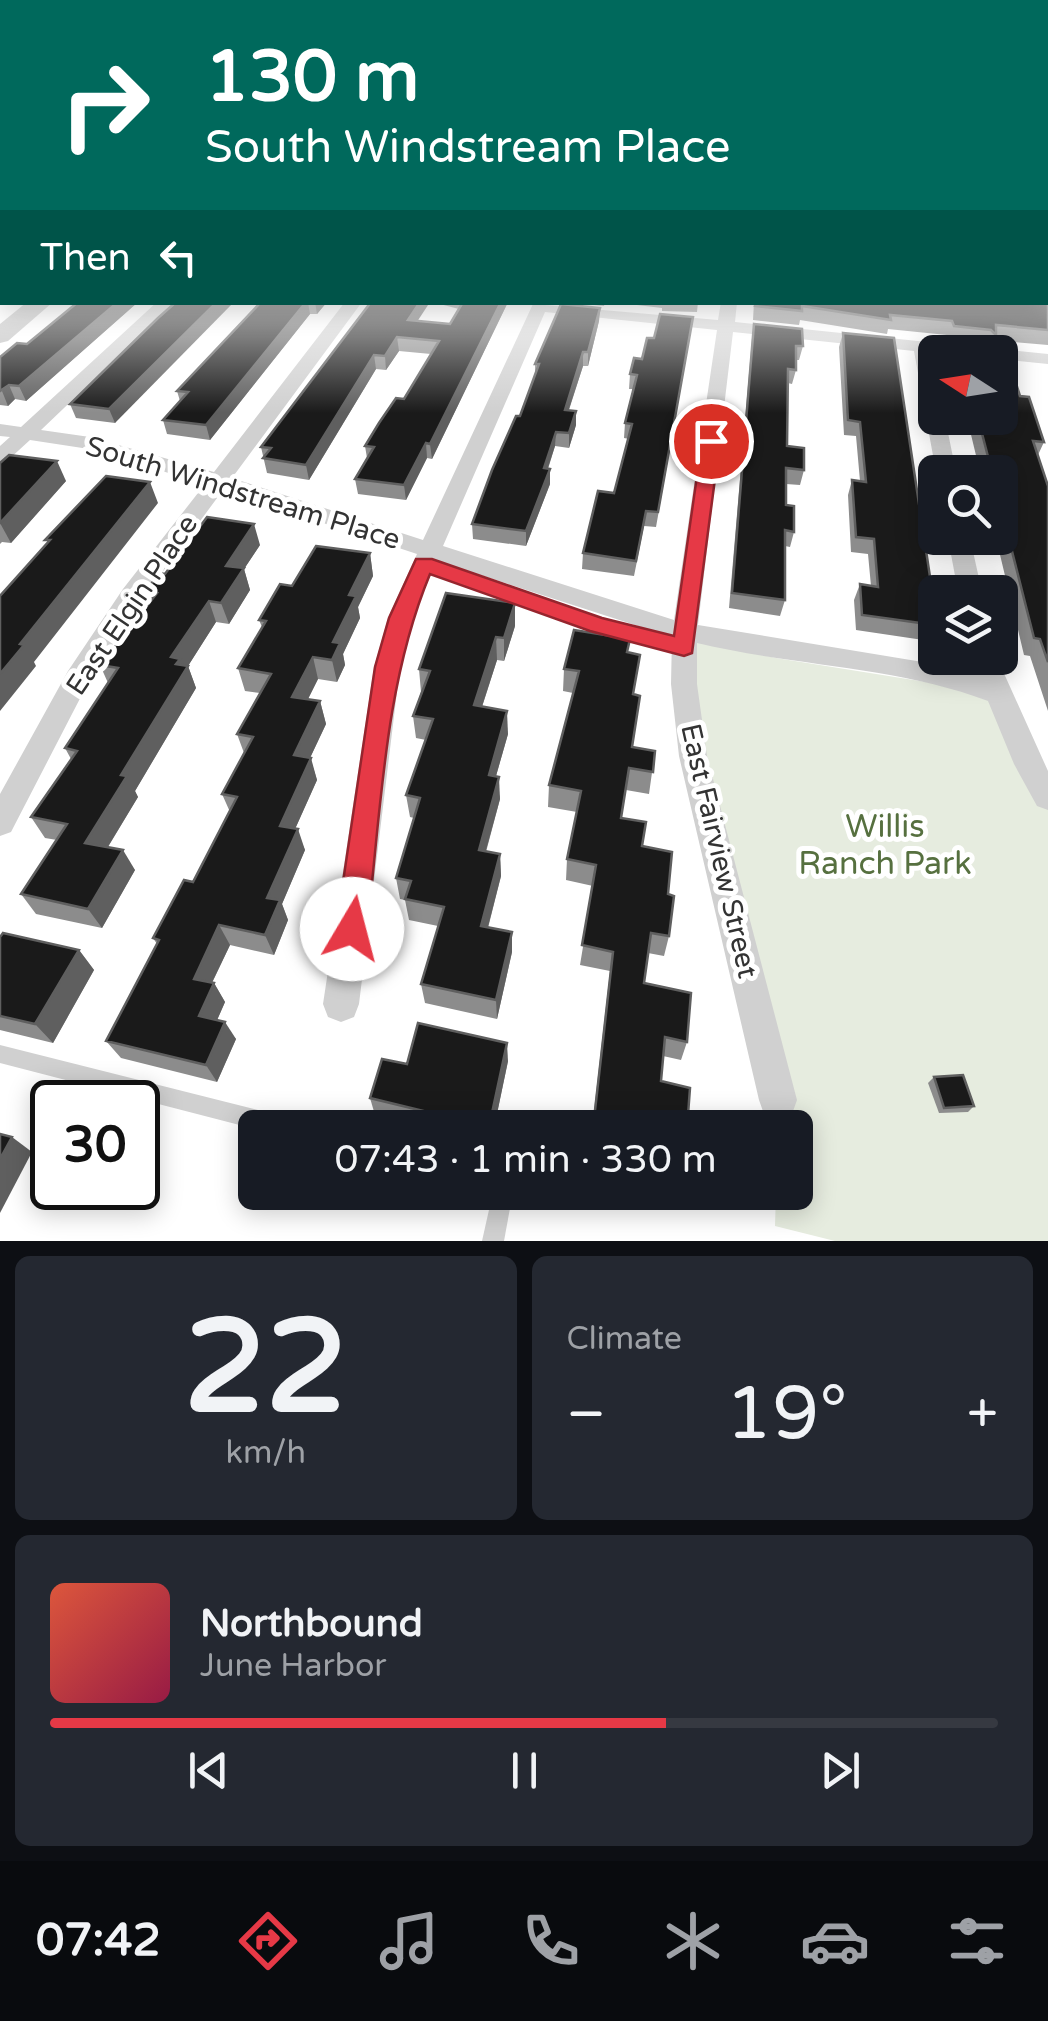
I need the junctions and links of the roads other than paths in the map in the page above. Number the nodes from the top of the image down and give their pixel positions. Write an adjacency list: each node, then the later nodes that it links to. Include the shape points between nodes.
1 (38, 305): 5 (street)
2 (164, 305): 9 (street)
3 (352, 305): 10 (street, East Elgin Place)
4 (728, 314): 6 (street); 11 (street, via 539,307); 12 (street, East Fairview Street)
5 (0, 336)
6 (918, 346)
7 (1018, 356): 8 (street)
8 (1048, 359)
9 (8, 441): 10 (street, South Windstream Place)
10 (214, 486): 11 (street, South Windstream Place); 16 (street, East Elgin Place, via 77,678)
11 (427, 558): 12 (street, South Windstream Place, via 598,625); 17 (street, via 387,667)
12 (684, 640): 14 (street, South Windstream Place, via 791,669 960,695); 19 (street, East Fairview Street, via 693,756)
13 (990, 675): 14 (street)
14 (996, 693): 15 (street)
15 (1048, 797)
16 (0, 823)
17 (342, 1004)
18 (0, 1054): 20 (lane)
19 (778, 1100)
20 (238, 1115)
21 (499, 1210): 22 (lane)
22 (493, 1241)

